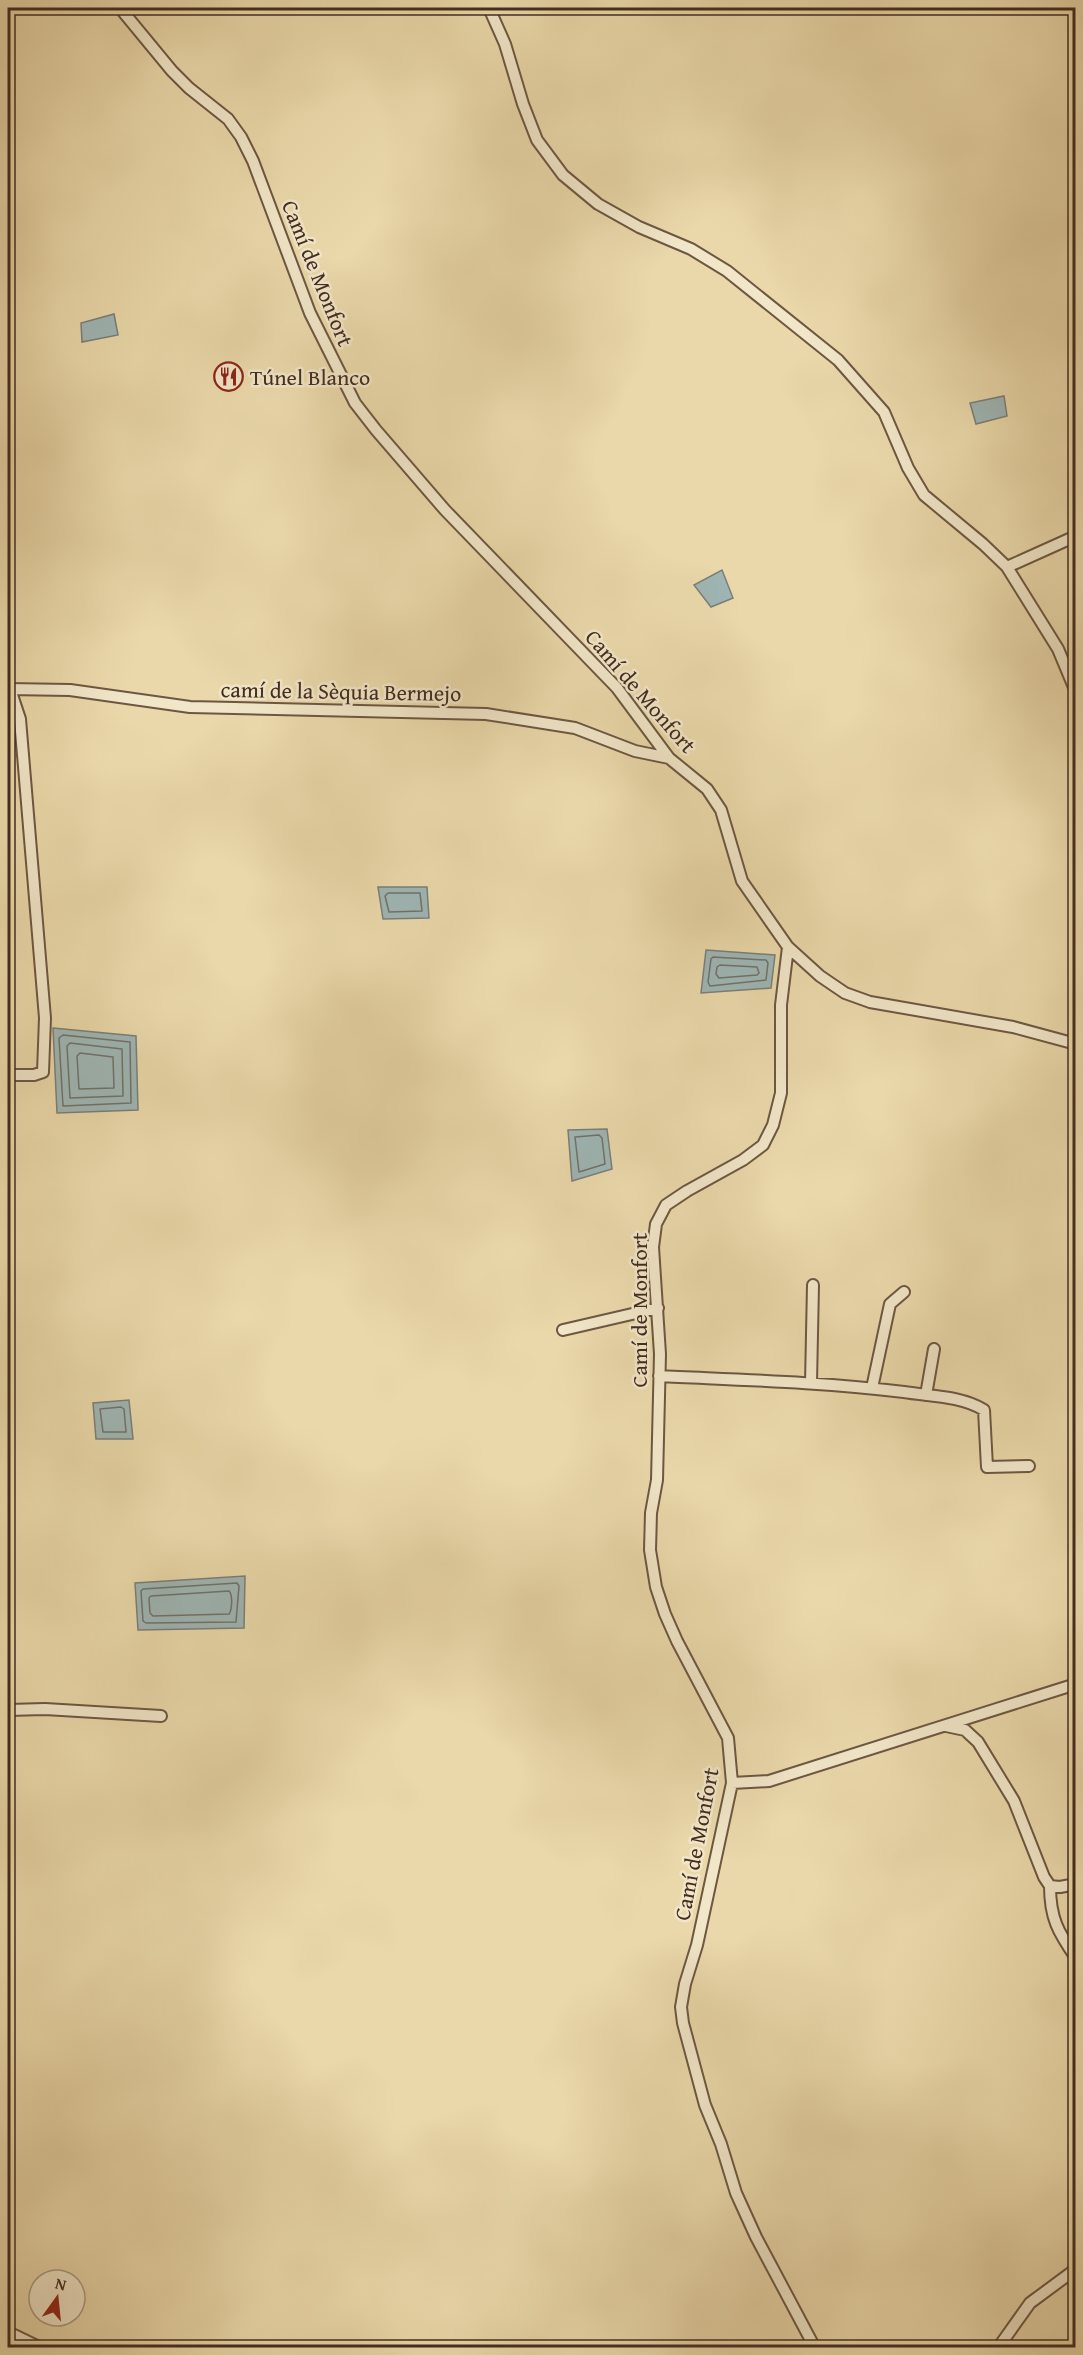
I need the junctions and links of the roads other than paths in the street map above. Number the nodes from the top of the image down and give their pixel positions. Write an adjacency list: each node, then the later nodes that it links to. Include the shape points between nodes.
1 (120, 8): 7 (street, Camí de Monfort, via 172,71 228,119 241,137 310,313 356,403 445,510 617,688)
2 (489, 8): 4 (street, via 537,140 563,175 598,204 727,271 838,360 884,412 924,495)
3 (1076, 537): 4 (street)
4 (1007, 567): 6 (street, via 1058,649)
5 (9, 689): 7 (street, camí de la Sèquia Bermejo, via 70,690 190,707 486,714 575,728 635,751); 10 (street, via 20,719 45,1018 43,1072)
6 (1076, 692)
7 (669, 758): 8 (street, Camí de Monfort, via 707,789 721,810 742,881)
8 (788, 948): 9 (street, via 836,988 870,1002 1013,1027); 13 (street, Camí de Monfort, via 782,1005 781,1093 773,1125 763,1145 666,1205 656,1224 653,1247)
9 (1076, 1044)
10 (8, 1075)
11 (813, 1285): 17 (street)
12 (904, 1292): 18 (street, via 890,1304)
13 (658, 1308): 14 (street); 16 (street, Camí de Monfort)
14 (563, 1330)
15 (934, 1349): 19 (street)
16 (659, 1376): 17 (street); 25 (street, Camí de Monfort, via 657,1480 650,1550 656,1587 664,1614 728,1738)
17 (811, 1383): 18 (street)
18 (872, 1389): 19 (street)
19 (926, 1395): 20 (street, via 973,1403 984,1410 987,1467)
20 (1029, 1466)
21 (1076, 1684): 24 (street)
22 (8, 1710): 23 (street)
23 (161, 1716)
24 (943, 1726): 25 (street, via 769,1781); 27 (street, via 965,1730 978,1742 1014,1801)
25 (732, 1783): 32 (street, Camí de Monfort, via 685,1984 683,2023 705,2105 736,2193)
26 (1076, 1884): 27 (street)
27 (1050, 1886): 28 (street, via 1050,1907 1057,1932)
28 (1076, 1958)
29 (1076, 2270): 33 (street, via 1030,2303)
30 (8, 2332): 31 (street)
31 (41, 2348)
32 (815, 2348)
33 (998, 2348)

